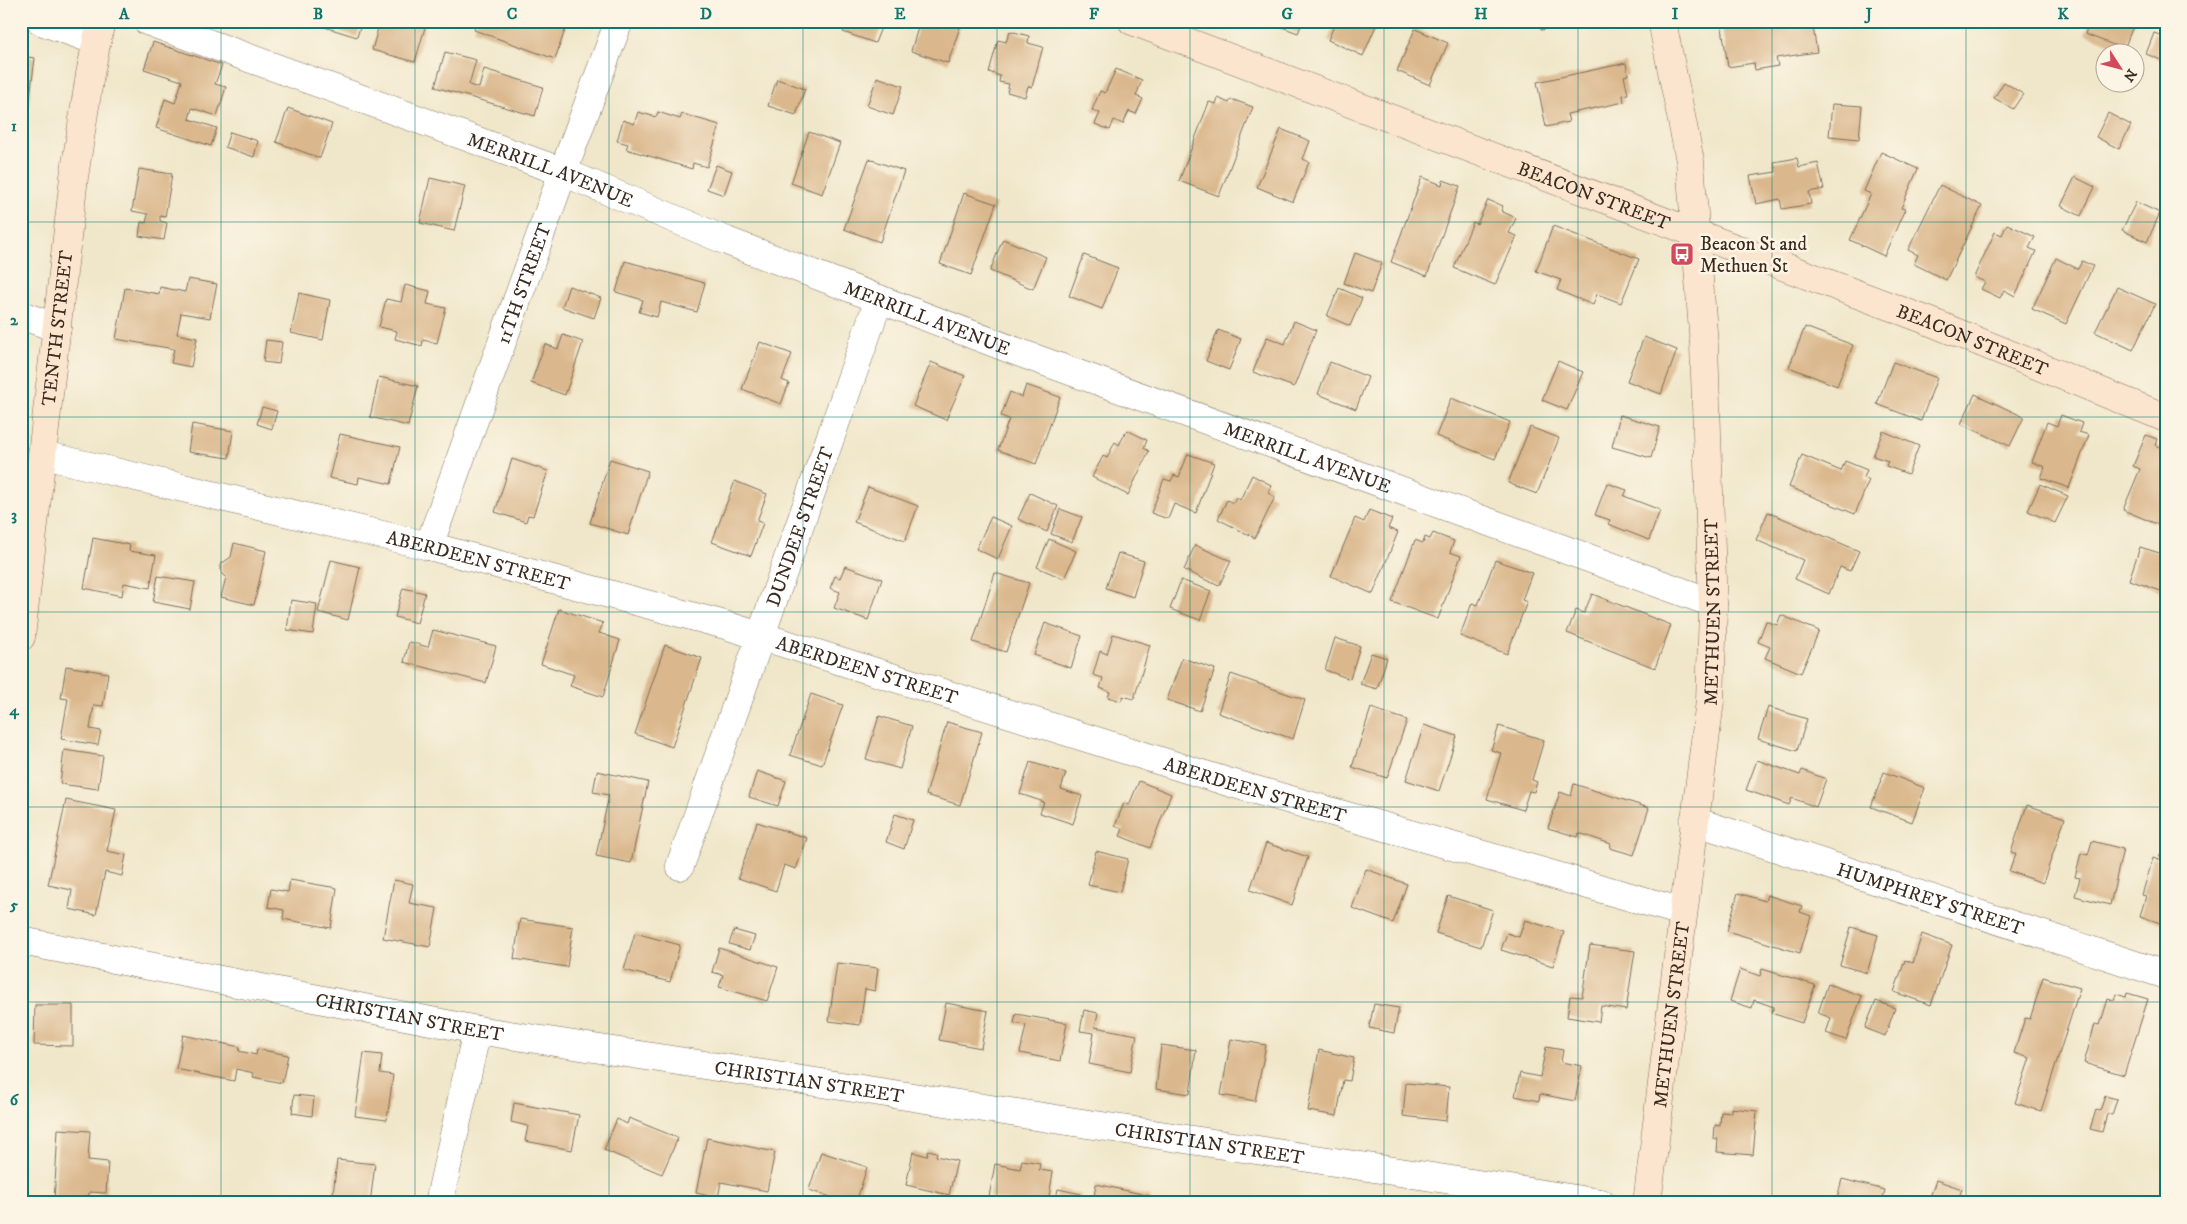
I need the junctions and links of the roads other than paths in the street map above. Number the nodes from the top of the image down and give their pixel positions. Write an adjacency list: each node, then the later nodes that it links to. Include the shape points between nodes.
1 (41, 21): 6 (street)
2 (147, 21): 7 (street, MERRILL AVENUE)
3 (619, 21): 7 (street, 11TH STREET)
4 (1662, 21): 8 (street, METHUEN STREET, via 1690,161)
5 (1133, 22): 8 (street, BEACON STREET)
6 (99, 31): 11 (street, TENTH STREET, via 74,177)
7 (563, 172): 9 (street, MERRILL AVENUE); 14 (street, 11TH STREET)
8 (1696, 234): 12 (street, BEACON STREET, via 1926,320); 15 (street, METHUEN STREET, via 1704,345)
9 (879, 299): 15 (street, MERRILL AVENUE, via 1023,354); 16 (street, DUNDEE STREET)
10 (21, 315): 11 (street)
11 (57, 328): 13 (street, TENTH STREET)
12 (2166, 418)
13 (43, 455): 14 (street, ABERDEEN STREET); 17 (street, TENTH STREET)
14 (429, 546): 16 (street, ABERDEEN STREET)
15 (1713, 602): 18 (street, METHUEN STREET, via 1710,701)
16 (761, 636): 19 (street, DUNDEE STREET); 20 (street, ABERDEEN STREET, via 1231,783)
17 (21, 637)
18 (1694, 822): 20 (street, METHUEN STREET); 22 (street, HUMPHREY STREET)
19 (680, 866)
20 (1683, 912): 26 (street, METHUEN STREET)
21 (21, 941): 23 (street, CHRISTIAN STREET)
22 (2166, 975)
23 (476, 1030): 24 (street); 25 (street, CHRISTIAN STREET)
24 (439, 1203)
25 (1601, 1203)
26 (1647, 1203)

